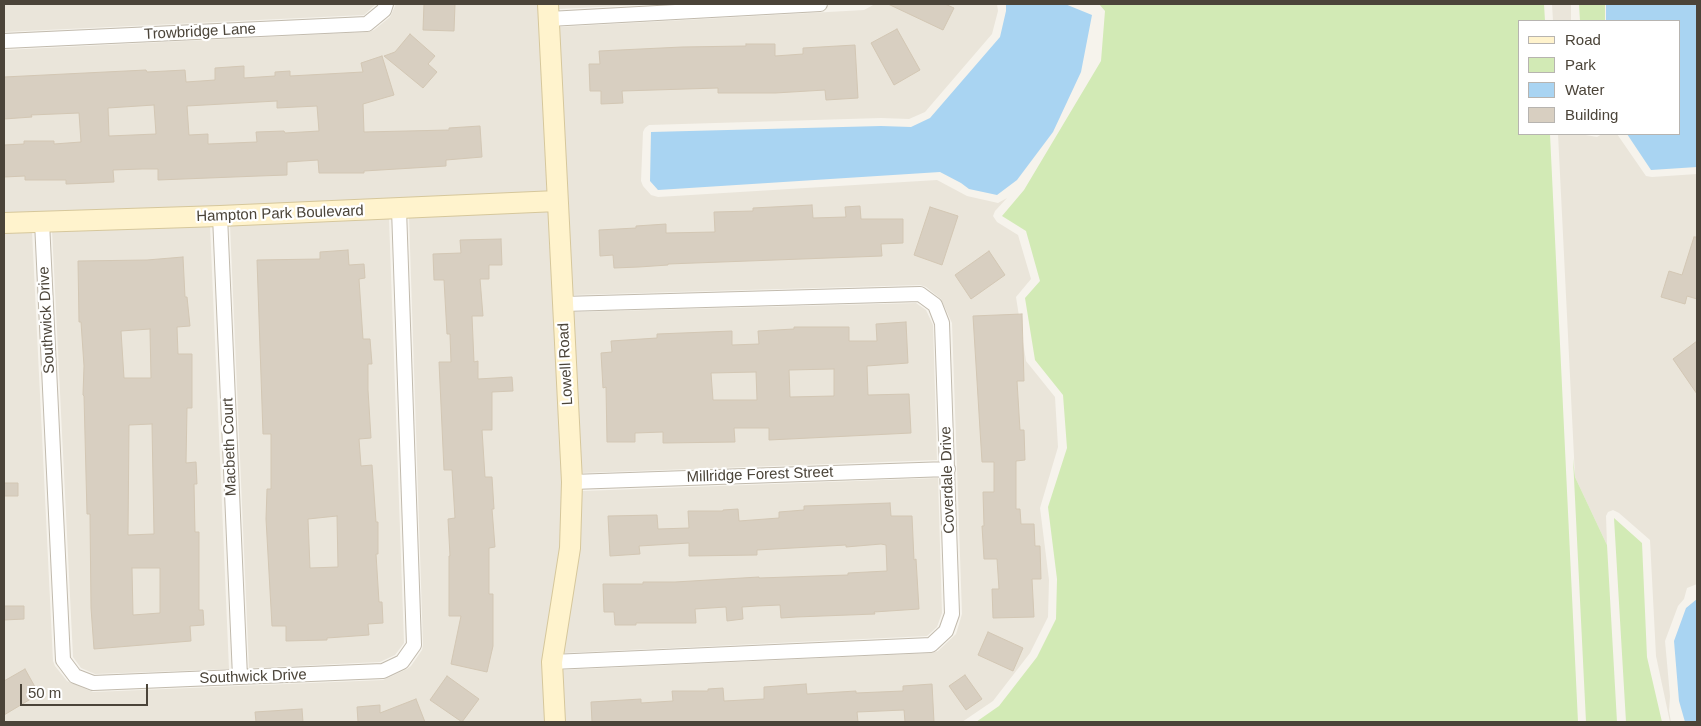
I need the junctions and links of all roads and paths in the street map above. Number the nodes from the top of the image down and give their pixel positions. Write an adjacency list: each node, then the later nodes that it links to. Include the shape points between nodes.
1 (386, 4): 4 (street, Trowbridge Lane, via 384,10 367,24)
2 (820, 4): 3 (street)
3 (548, 11): 5 (street, Lowell Road)
4 (4, 41)
5 (557, 200): 6 (street, Hampton Park Boulevard); 10 (street, Lowell Road)
6 (399, 209): 7 (street, Hampton Park Boulevard); 14 (street, Southwick Drive, via 414,645 402,662 383,671)
7 (220, 216): 8 (street, Hampton Park Boulevard); 14 (street, Macbeth Court)
8 (42, 222): 9 (street, Hampton Park Boulevard); 14 (street, Southwick Drive, via 63,660 75,676 93,683)
9 (4, 223)
10 (563, 304): 11 (street, Coverdale Drive, via 920,294 935,305 942,323); 12 (street, Lowell Road)
11 (948, 468): 12 (street, Millridge Forest Street); 13 (street, Coverdale Drive, via 952,614 946,631 931,645)
12 (572, 482): 13 (street, Lowell Road, via 570,548)
13 (552, 662): 15 (street, Lowell Road)
14 (240, 677)
15 (554, 722)

